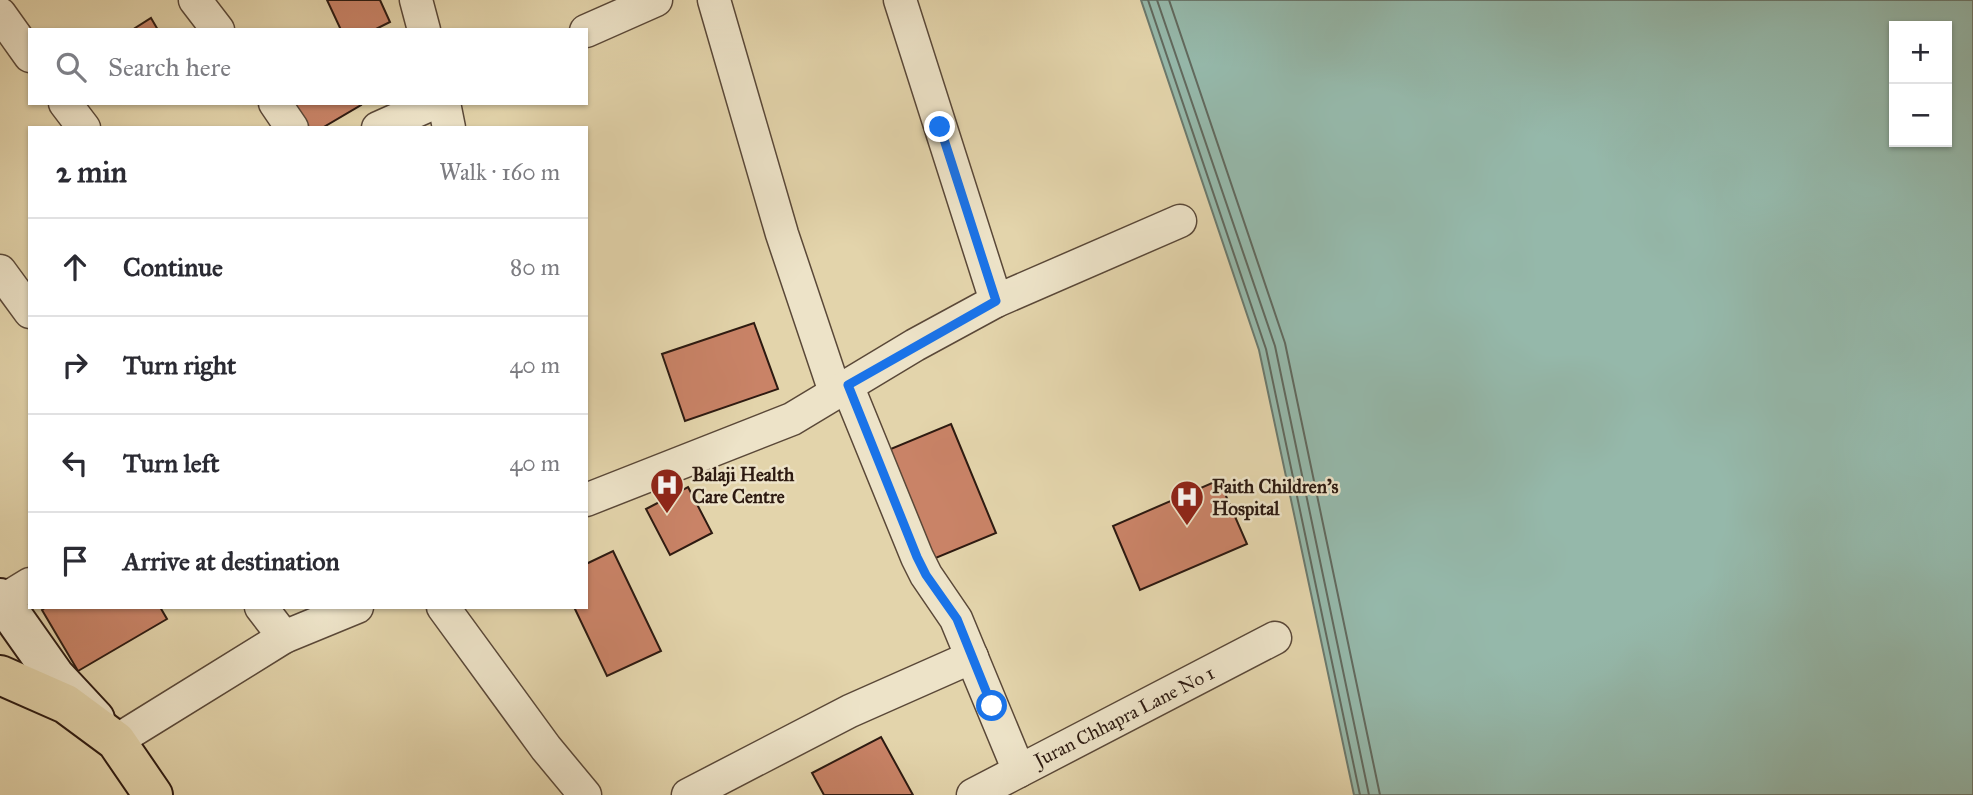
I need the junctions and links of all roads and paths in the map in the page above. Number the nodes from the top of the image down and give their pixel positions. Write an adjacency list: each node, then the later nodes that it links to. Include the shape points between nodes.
1 (195, 0): 7 (street)
2 (416, 0): 8 (street)
3 (656, 0): 9 (street)
4 (714, 0): 23 (street, via 782,234)
5 (900, 0): 21 (street)
6 (0, 14): 10 (street)
7 (216, 28)
8 (423, 28)
9 (588, 30)
10 (28, 53)
11 (67, 105): 15 (street)
12 (276, 105): 16 (street)
13 (430, 105): 17 (street)
14 (444, 105): 18 (street)
15 (82, 126)
16 (291, 126)
17 (382, 126)
18 (449, 126)
19 (1180, 221): 21 (street)
20 (0, 271): 22 (street)
21 (996, 301): 23 (street)
22 (20, 307)
23 (841, 389): 24 (street, via 792,419); 31 (street, via 926,575 957,619)
24 (588, 499)
25 (11, 594): 33 (main road, via 55,676)
26 (262, 609): 29 (street)
27 (352, 609): 29 (street)
28 (444, 609): 36 (street, via 545,748)
29 (284, 638): 33 (street)
30 (1275, 638): 34 (street, Juran Chhapra Lane No 1)
31 (972, 657): 34 (street); 37 (street, via 850,712)
32 (0, 675): 33 (main road, via 66,704)
33 (116, 741): 35 (main road)
34 (998, 786)
35 (153, 795)
36 (585, 795)
37 (688, 795)

